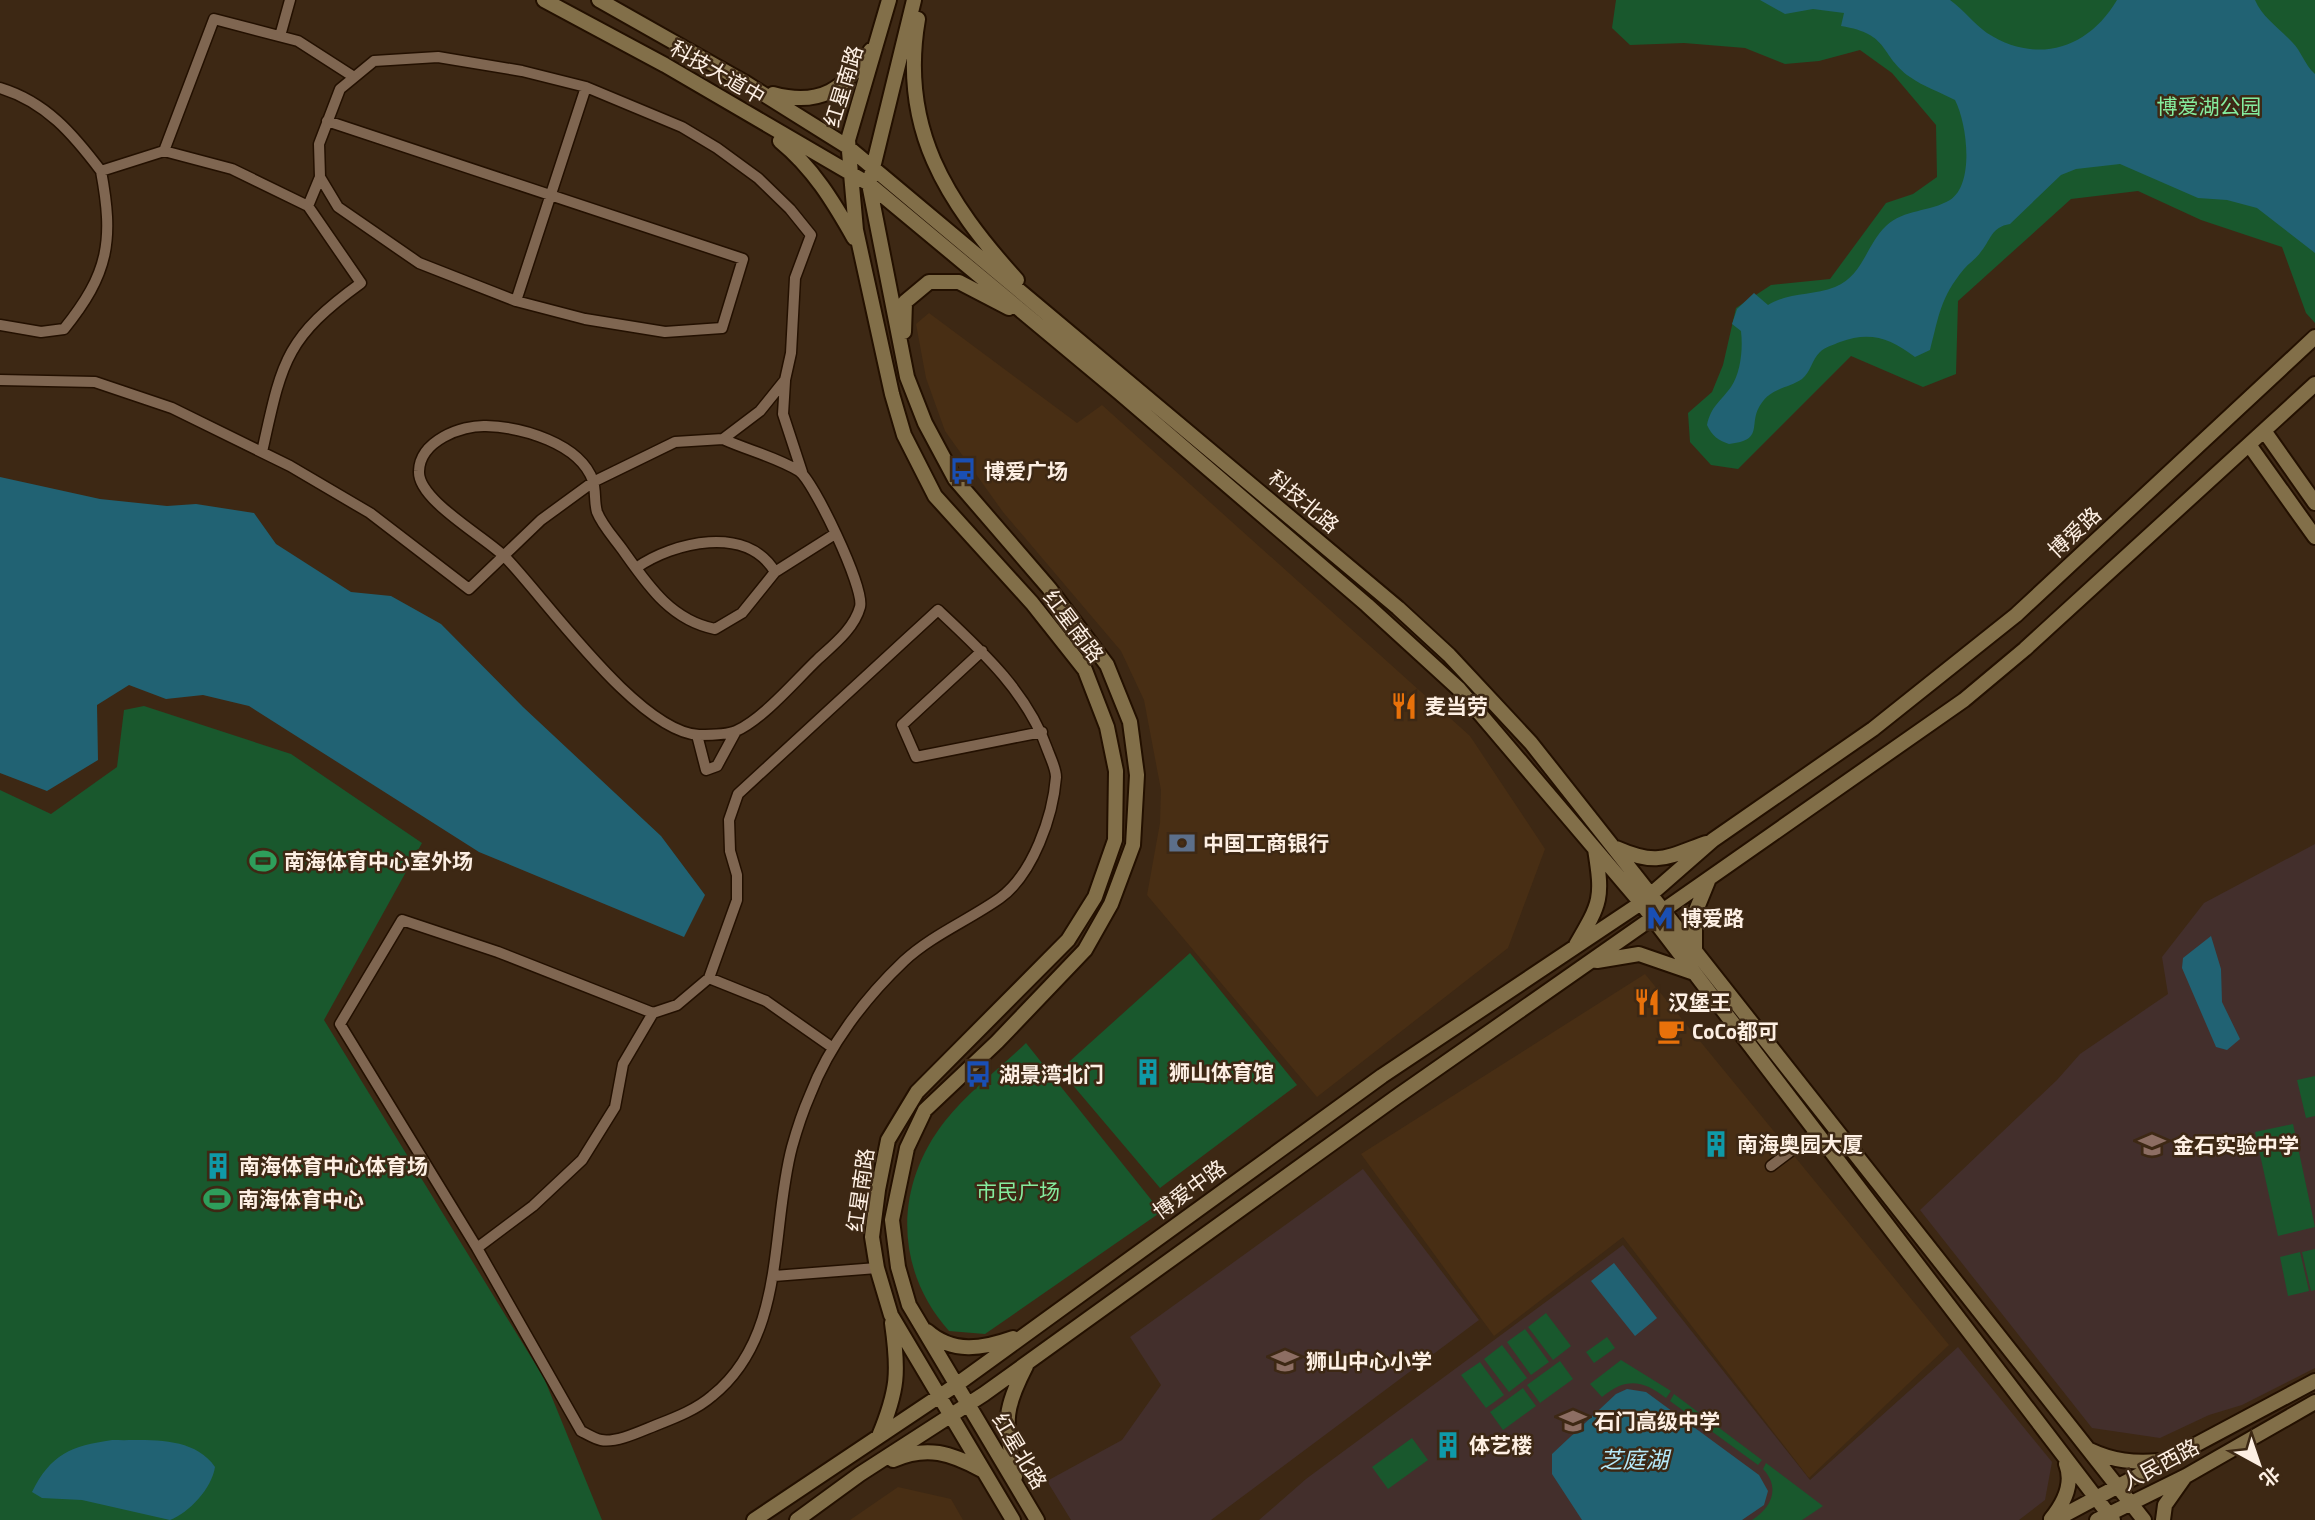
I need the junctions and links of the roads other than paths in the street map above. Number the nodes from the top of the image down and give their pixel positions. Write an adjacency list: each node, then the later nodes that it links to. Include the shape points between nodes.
1 (290, 0): 7 (street)
2 (544, 0): 13 (main road, 科技大道中)
3 (599, 0): 12 (main road, 科技大道中)
4 (888, 0): 8 (main road, 红星南路)
5 (914, 0): 17 (main road, 红星南路)
6 (922, 0): 26 (main road, via 913,48 922,135 949,196)
7 (280, 36): 9 (street, via 298,41); 16 (street, via 214,19)
8 (880, 37): 12 (main road, via 857,72 831,93 797,101); 15 (main road, 红星南路)
9 (354, 77): 10 (street, via 374,61 438,57); 14 (street, via 340,89)
10 (586, 87): 22 (street); 32 (street, via 682,127 717,148 758,178 811,235 795,278)
11 (0, 88): 18 (street, via 21,94 50,112)
12 (757, 90): 15 (main road, 科技大道中)
13 (744, 111): 19 (main road, 科技大道中); 24 (main road, via 799,156 828,191)
14 (327, 121): 20 (street, via 319,144); 22 (street)
15 (848, 147): 17 (main road, 科技大道中); 19 (main road, 红星南路)
16 (164, 151): 18 (street); 23 (street, via 232,169)
17 (873, 167): 21 (main road, 红星南路); 26 (main road, 科技北路)
18 (101, 171): 28 (street, via 108,208 107,252 89,297 64,329 41,332)
19 (851, 173): 21 (main road, 科技大道中); 24 (main road, 红星南路)
20 (320, 177): 23 (street); 25 (street, via 338,207 376,236 419,263)
21 (869, 184): 27 (main road, 科技大道中); 30 (main road, 红星南路)
22 (550, 195): 25 (street); 25 (street, via 743,259 723,328 665,332 585,319)
23 (308, 206): 37 (street, via 361,283 323,311 295,342 278,381)
24 (860, 250): 66 (main road, 红星南路, via 904,435 935,496 1085,670 1107,727 1116,771 1115,840 1088,908 1068,940 917,1091 888,1140 872,1237)
25 (516, 301)
26 (1050, 317): 51 (main road, 科技北路, via 1449,655 1531,743)
27 (1032, 320): 30 (main road, via 959,282 929,282 905,302); 52 (main road, via 1459,689)
28 (0, 325)
29 (2315, 337): 50 (main road, 博爱路, via 2006,623 1873,729)
30 (903, 355): 69 (main road, 红星南路, via 925,424 955,480 1049,588 1107,665 1130,722 1138,775 1133,845 1111,904 1085,950 925,1110 907,1148 892,1220 898,1267 909,1305)
31 (0, 380): 37 (street, via 95,382 172,408)
32 (785, 380): 35 (street, via 760,411); 38 (street, via 783,414)
33 (2315, 384): 34 (main road)
34 (2264, 432): 36 (main road); 40 (main road)
35 (723, 439): 38 (street); 39 (street, via 675,442)
36 (2249, 446): 42 (main road); 53 (main road, via 1964,701)
37 (262, 452): 43 (street, via 370,513 469,589)
38 (802, 472): 41 (street)
39 (593, 482): 43 (street, via 541,520); 43 (street, via 585,466 538,435 488,426 466,426 449,433 424,456 418,472 425,491); 44 (street, via 598,513)
40 (2315, 503)
41 (835, 534): 45 (street); 47 (street, via 859,586 861,604 854,622)
42 (2315, 537)
43 (504, 555): 49 (street, via 633,700 672,729)
44 (636, 568): 45 (street, via 655,554 698,542 718,542 749,549 768,561); 45 (street, via 672,610 694,625 715,629 742,613)
45 (775, 572)
46 (982, 651): 48 (street); 48 (street, via 902,725 916,757); 60 (street, via 938,610 738,794 729,820 737,900)
47 (736, 732): 49 (street); 49 (street, via 717,766 706,770)
48 (1042, 732): 62 (street, via 1056,774 1049,818 1035,855 1002,897 905,961)
49 (697, 735)
50 (1713, 840): 51 (main road, via 1659,860); 54 (main road, 博爱路)
51 (1612, 846): 54 (main road, 科技北路)
52 (1595, 848): 54 (main road); 56 (main road, via 1599,904)
53 (1708, 881): 55 (main road); 57 (main road, via 1695,914)
54 (1645, 899): 55 (main road, 科技北路); 56 (main road, 博爱中路)
55 (1658, 915): 57 (main road); 58 (main road); 59 (main road)
56 (1574, 948): 70 (main road, 博爱中路, via 1382,1076)
57 (1695, 952): 79 (main road)
58 (1588, 963): 59 (main road, via 1639,954); 71 (main road)
59 (1694, 973): 63 (main road)
60 (709, 978): 61 (street, via 677,1006); 62 (street, via 766,1001)
61 (653, 1013): 65 (street, via 623,1064 614,1107 582,1160 533,1206); 65 (street, via 402,920 340,1024)
62 (833, 1048): 67 (street, via 810,1093 792,1147)
63 (1816, 1132): 64 (street); 80 (main road)
64 (1771, 1166)
65 (477, 1248): 67 (street, via 581,1431 602,1441 682,1415 713,1396 744,1360)
66 (877, 1268): 67 (street); 68 (main road, 红星南路)
67 (774, 1276)
68 (891, 1315): 74 (main road, 红星南路); 78 (main road, via 898,1368 892,1403)
69 (922, 1327): 70 (main road, via 938,1341 965,1349); 73 (main road, 红星南路)
70 (1027, 1333): 73 (main road, 博爱中路)
71 (1028, 1362): 76 (main road); 85 (main road, via 1009,1398 1006,1423)
72 (2315, 1381): 81 (main road)
73 (956, 1385): 74 (main road, 博爱中路); 76 (main road, 红星南路)
74 (938, 1397): 77 (main road, 红星南路); 78 (main road, 博爱中路)
75 (2315, 1402): 84 (main road, 人民西路)
76 (967, 1404): 77 (main road); 85 (main road, 红星北路)
77 (950, 1415): 82 (main road, 红星南路); 83 (main road)
78 (879, 1436): 90 (main road, 博爱中路)
79 (2085, 1448): 81 (main road, via 2106,1458 2138,1463); 86 (main road)
80 (2064, 1456): 87 (main road); 94 (main road, via 2069,1482 2060,1507)
81 (2171, 1460): 86 (main road)
82 (983, 1470): 83 (main road, via 954,1454 929,1450 908,1453); 92 (main road, 红星北路)
83 (860, 1474): 91 (main road)
84 (2186, 1476): 88 (main road, 人民西路); 97 (main road, via 2165,1506)
85 (1017, 1485): 93 (main road, 红星北路)
86 (2117, 1488): 87 (main road); 88 (main road)
87 (2095, 1498): 89 (main road); 95 (main road)
88 (2130, 1503): 89 (main road, 人民西路); 96 (main road)
89 (2106, 1518)
90 (754, 1520)
91 (797, 1520)
92 (1013, 1520)
93 (1037, 1520)
94 (2049, 1520)
95 (2055, 1520)
96 (2144, 1520)
97 (2163, 1520)

